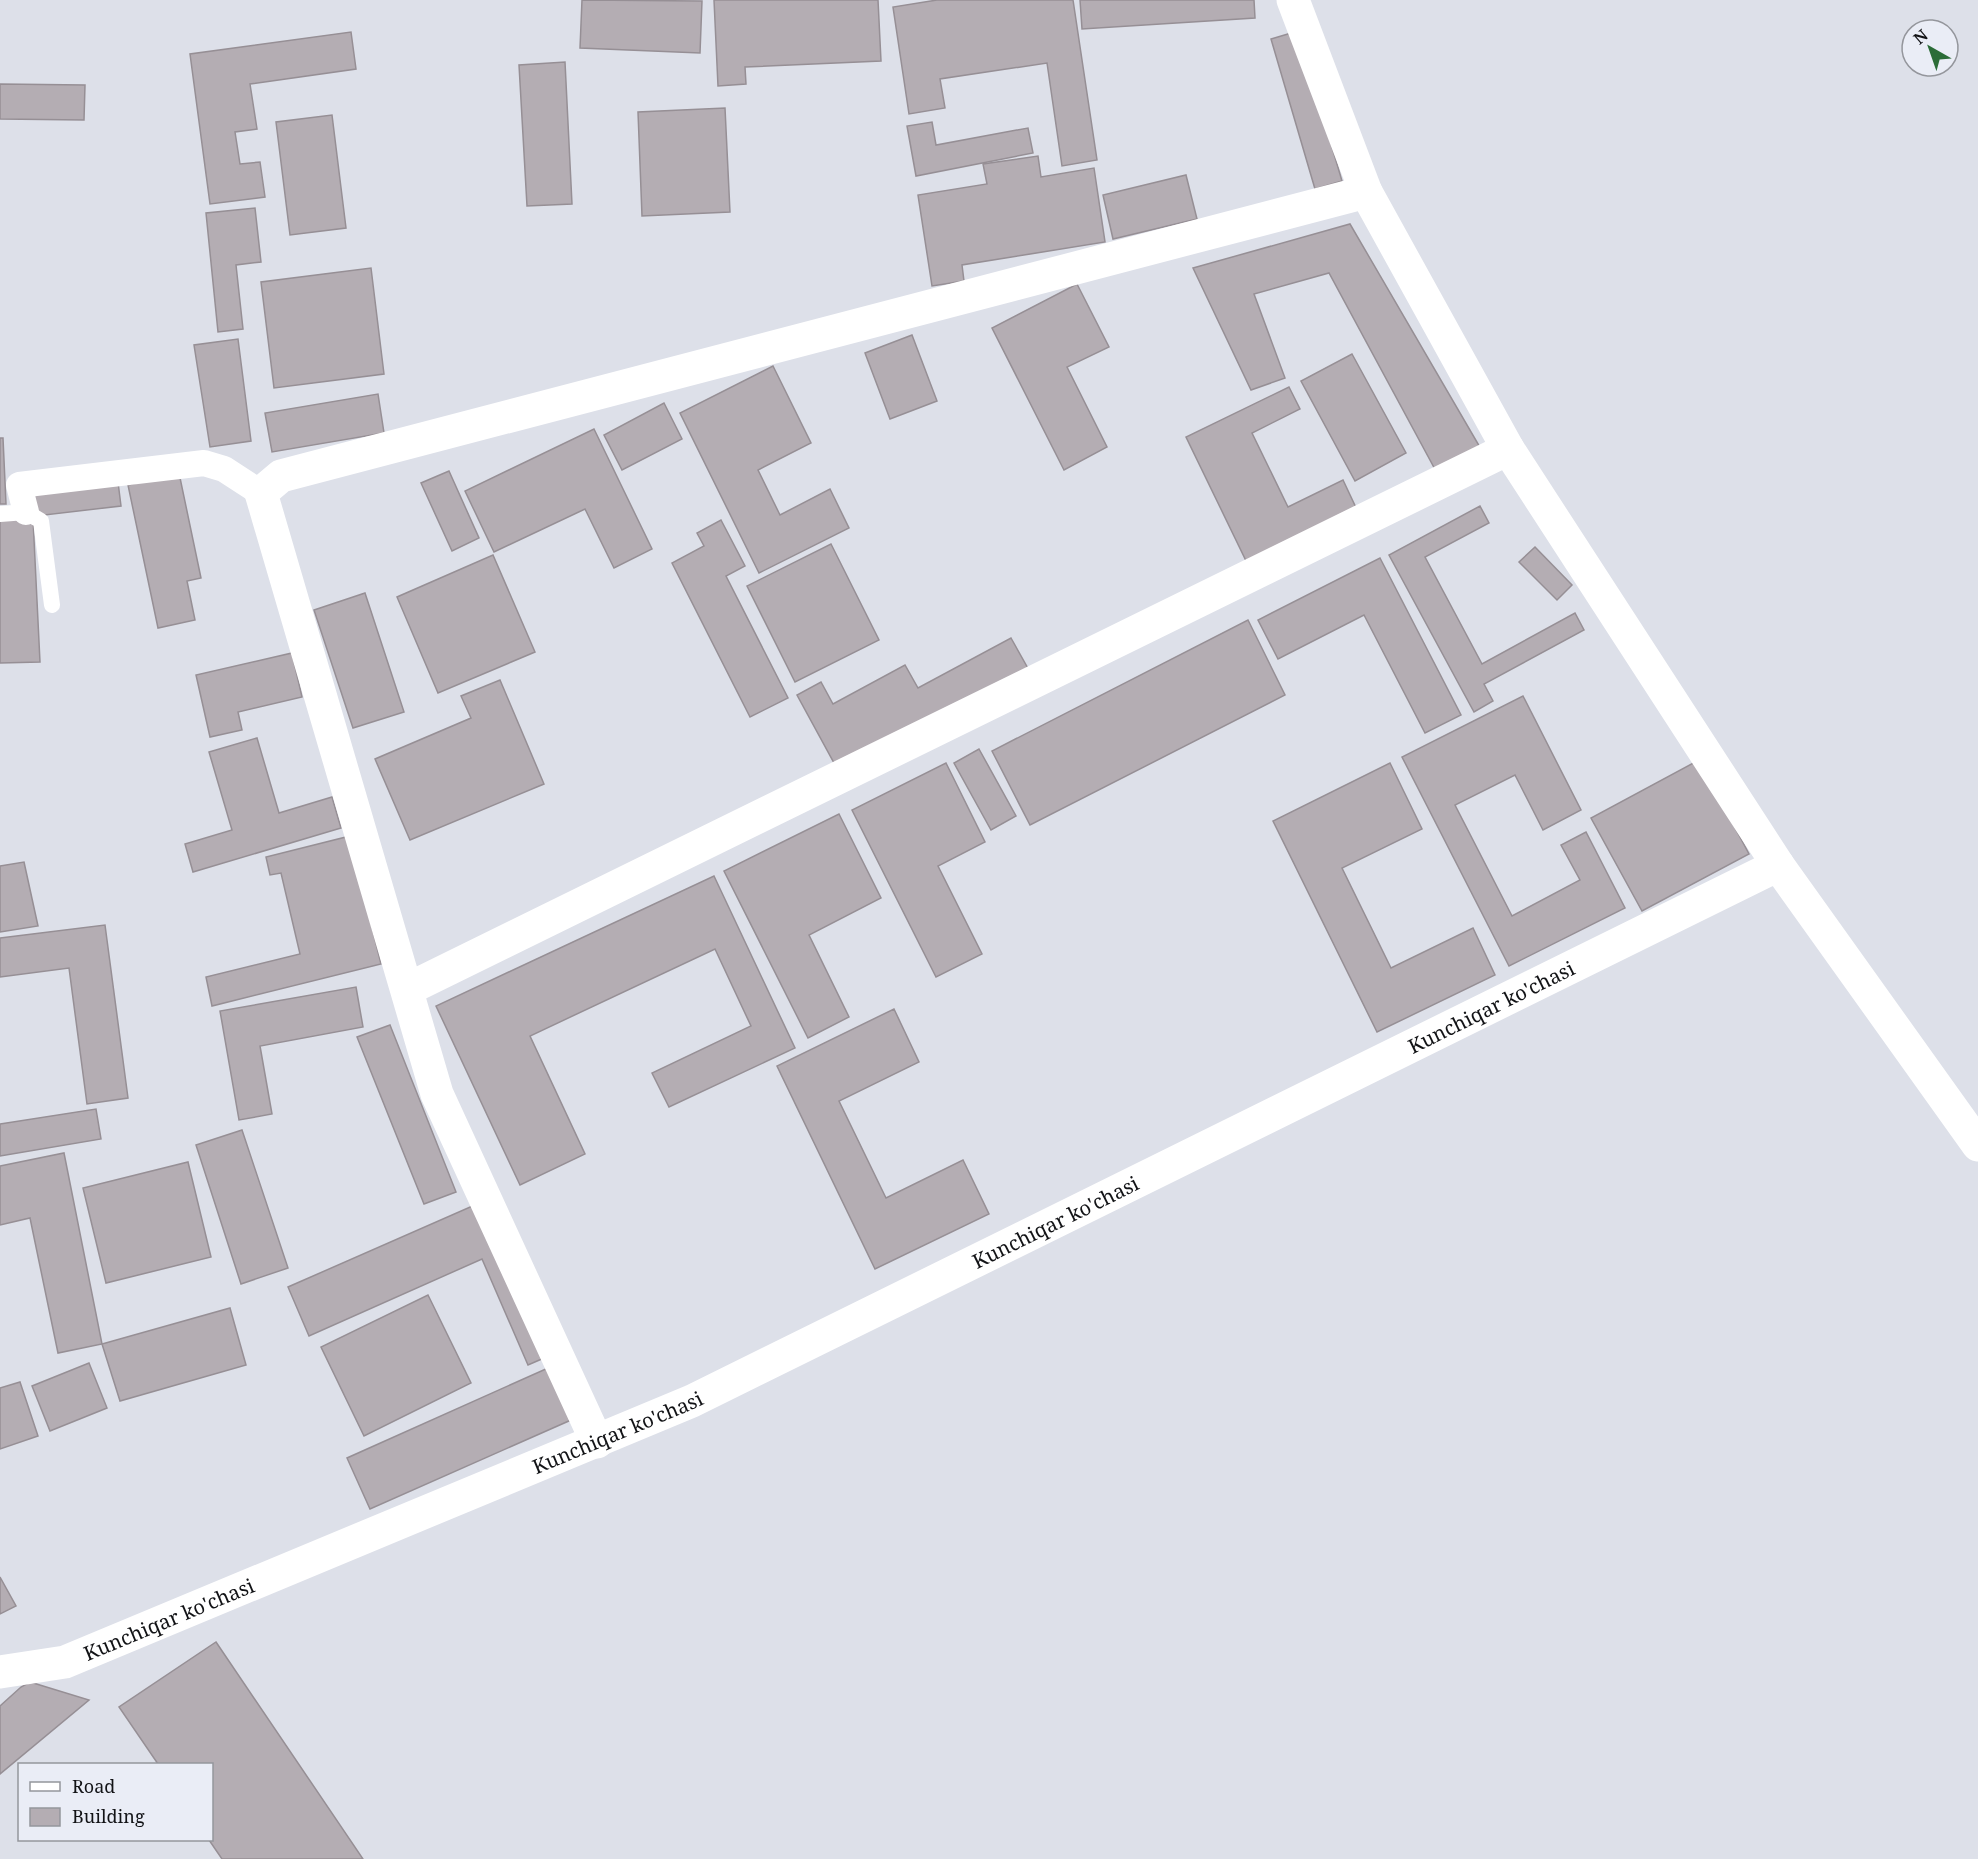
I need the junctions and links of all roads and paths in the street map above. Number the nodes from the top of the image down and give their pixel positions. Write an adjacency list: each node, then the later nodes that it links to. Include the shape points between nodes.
1 (1293, 0): 2 (street)
2 (1366, 192): 3 (street); 4 (street, via 281,476)
3 (1508, 449): 8 (street); 9 (street)
4 (261, 493): 5 (street, via 224,469 204,463 20,485); 9 (street)
5 (26, 512): 6 (lane); 7 (lane, via 41,521)
6 (0, 514)
7 (52, 605)
8 (1779, 865): 10 (street); 11 (street, Kunchiqar ko'chasi, via 692,1401)
9 (408, 989): 11 (street, via 438,1094)
10 (1978, 1145)
11 (597, 1442): 12 (street, Kunchiqar ko'chasi, via 65,1662)
12 (0, 1672)

